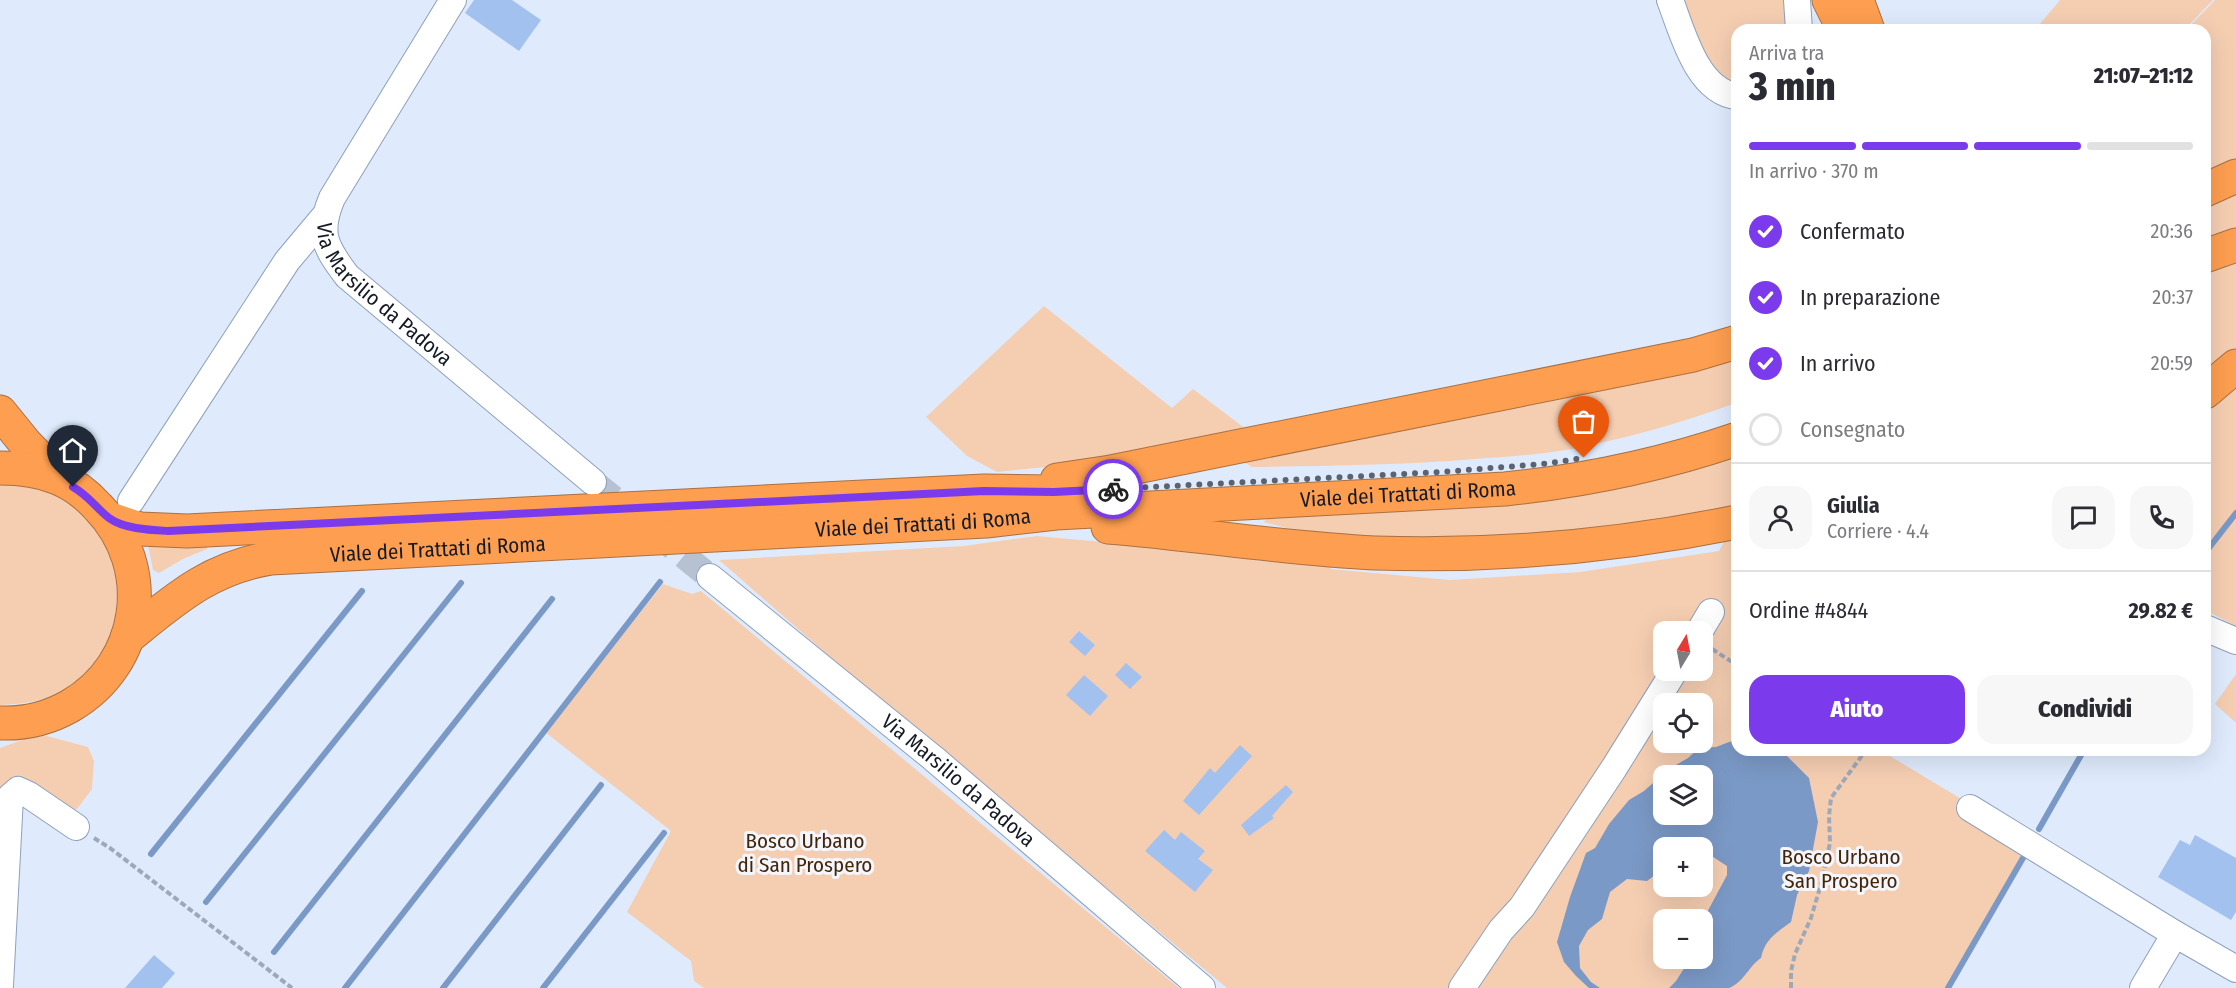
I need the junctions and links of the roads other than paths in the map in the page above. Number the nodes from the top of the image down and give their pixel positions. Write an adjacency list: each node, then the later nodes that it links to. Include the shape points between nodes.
1 (453, 0): 10 (street, Via Marsilio da Padova)
2 (1670, 0): 7 (street, via 1694,63 1712,84)
3 (1797, 0): 5 (street)
4 (1840, 13): 6 (highway)
5 (1799, 24)
6 (1858, 24)
7 (1731, 94)
8 (2236, 176): 9 (highway)
9 (2211, 187)
10 (323, 218): 24 (street, Via Marsilio da Padova, via 325,241 347,276); 26 (street, via 287,261)
11 (2236, 245): 12 (highway)
12 (2211, 254)
13 (2236, 267): 14 (highway)
14 (2211, 276)
15 (1731, 328): 18 (highway, via 1697,342)
16 (1731, 344): 18 (highway)
17 (2236, 366): 19 (highway)
18 (1555, 382): 25 (highway, via 1111,472)
19 (2211, 387)
20 (0, 412): 23 (highway)
21 (1731, 430): 25 (highway, Viale dei Trattati di Roma, via 1646,467 1546,485 1056,513)
22 (0, 468): 23 (highway, via 26,468)
23 (60, 478): 26 (highway)
24 (593, 482)
25 (985, 506): 26 (highway, Viale dei Trattati di Roma, via 187,531 140,529); 27 (highway, via 1088,526 1373,553 1570,548); 30 (highway, Viale dei Trattati di Roma, via 271,558 241,564 206,578)
26 (120, 510): 30 (highway, via 121,537 134,576)
27 (1731, 523)
28 (710, 577): 39 (street, Via Marsilio da Padova, via 933,758)
29 (2211, 631): 31 (street)
30 (128, 638): 33 (highway, via 111,669 81,699 57,713)
31 (2236, 641)
32 (1668, 681): 40 (street, via 1522,907 1500,930)
33 (1, 724)
34 (1970, 808): 36 (street)
35 (76, 827): 38 (street, via 29,795 18,790 10,797)
36 (2175, 934): 37 (street); 41 (street)
37 (2236, 969)
38 (0, 986)
39 (1202, 988)
40 (1462, 988)
41 (2143, 988)

